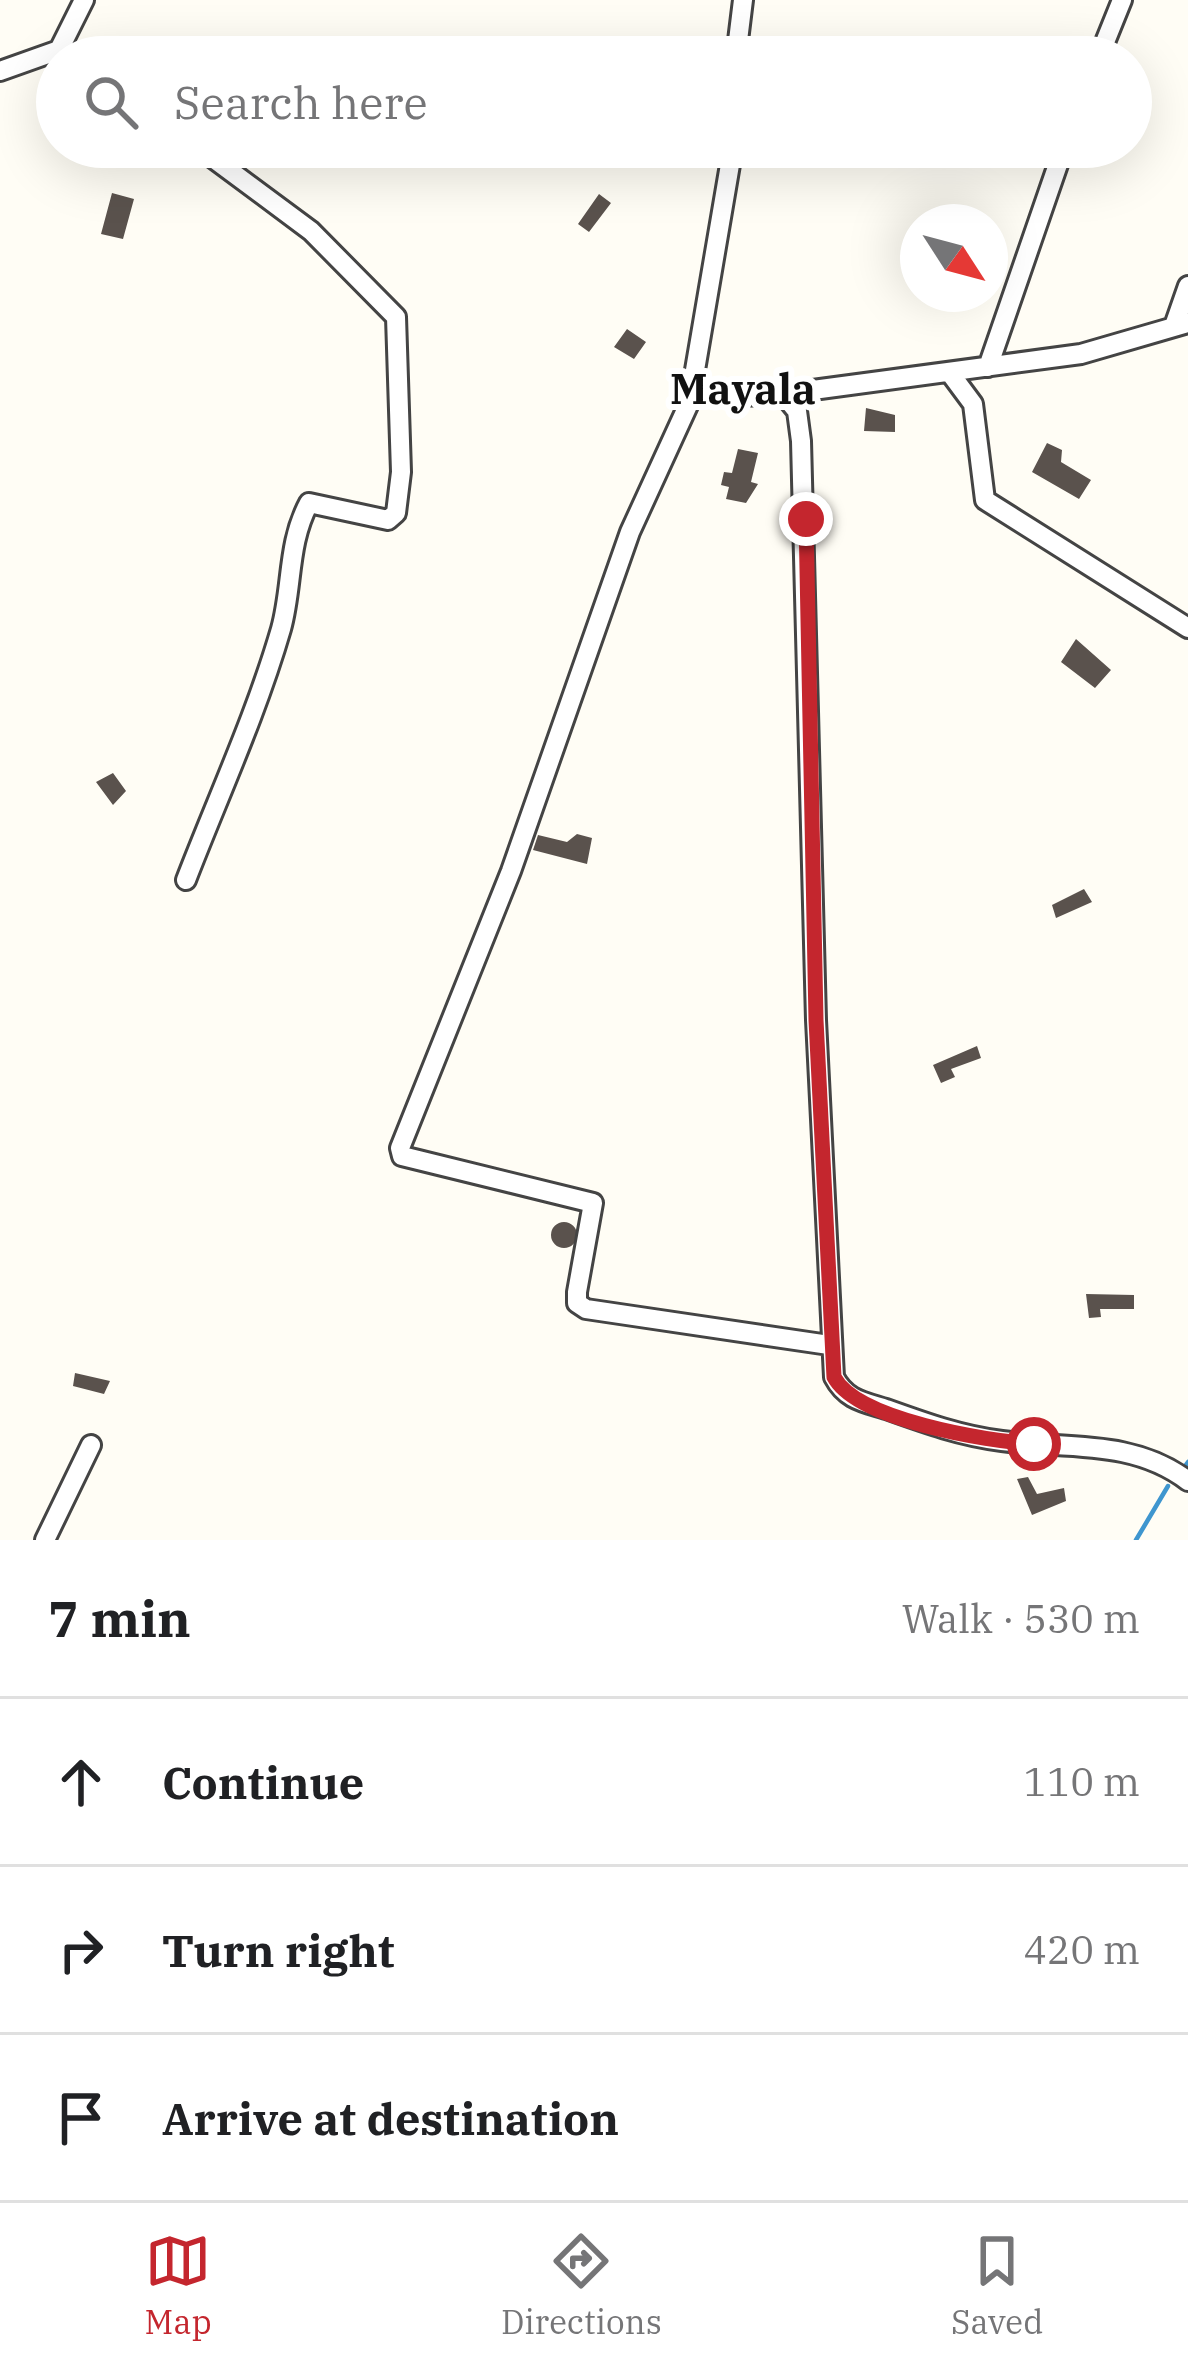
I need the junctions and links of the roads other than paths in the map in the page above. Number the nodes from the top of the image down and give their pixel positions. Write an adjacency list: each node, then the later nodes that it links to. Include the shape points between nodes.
1 (84, 0): 4 (street)
2 (743, 0): 5 (street)
3 (1122, 0): 6 (street)
4 (71, 36)
5 (739, 36)
6 (1107, 36)
7 (36, 61): 8 (street)
8 (0, 71)
9 (226, 168): 19 (street, via 310,231 396,317 401,472 388,520 322,503 309,503 301,518 282,624)
10 (729, 168): 16 (street)
11 (1057, 168): 14 (street)
12 (1188, 286): 13 (street)
13 (1181, 325): 14 (street, via 1102,350)
14 (988, 367): 15 (street)
15 (950, 373): 17 (street); 18 (street, via 973,404 985,500)
16 (696, 388): 17 (street, via 721,398); 20 (street, via 622,551 512,871 400,1148 402,1156 593,1203 577,1292 586,1309)
17 (783, 394): 20 (street, via 796,411 805,486)
18 (1188, 628)
19 (186, 880)
20 (829, 1345): 22 (street, via 834,1377 852,1399 997,1441 1112,1448)
21 (91, 1445): 23 (street)
22 (1188, 1481)
23 (46, 1540)

